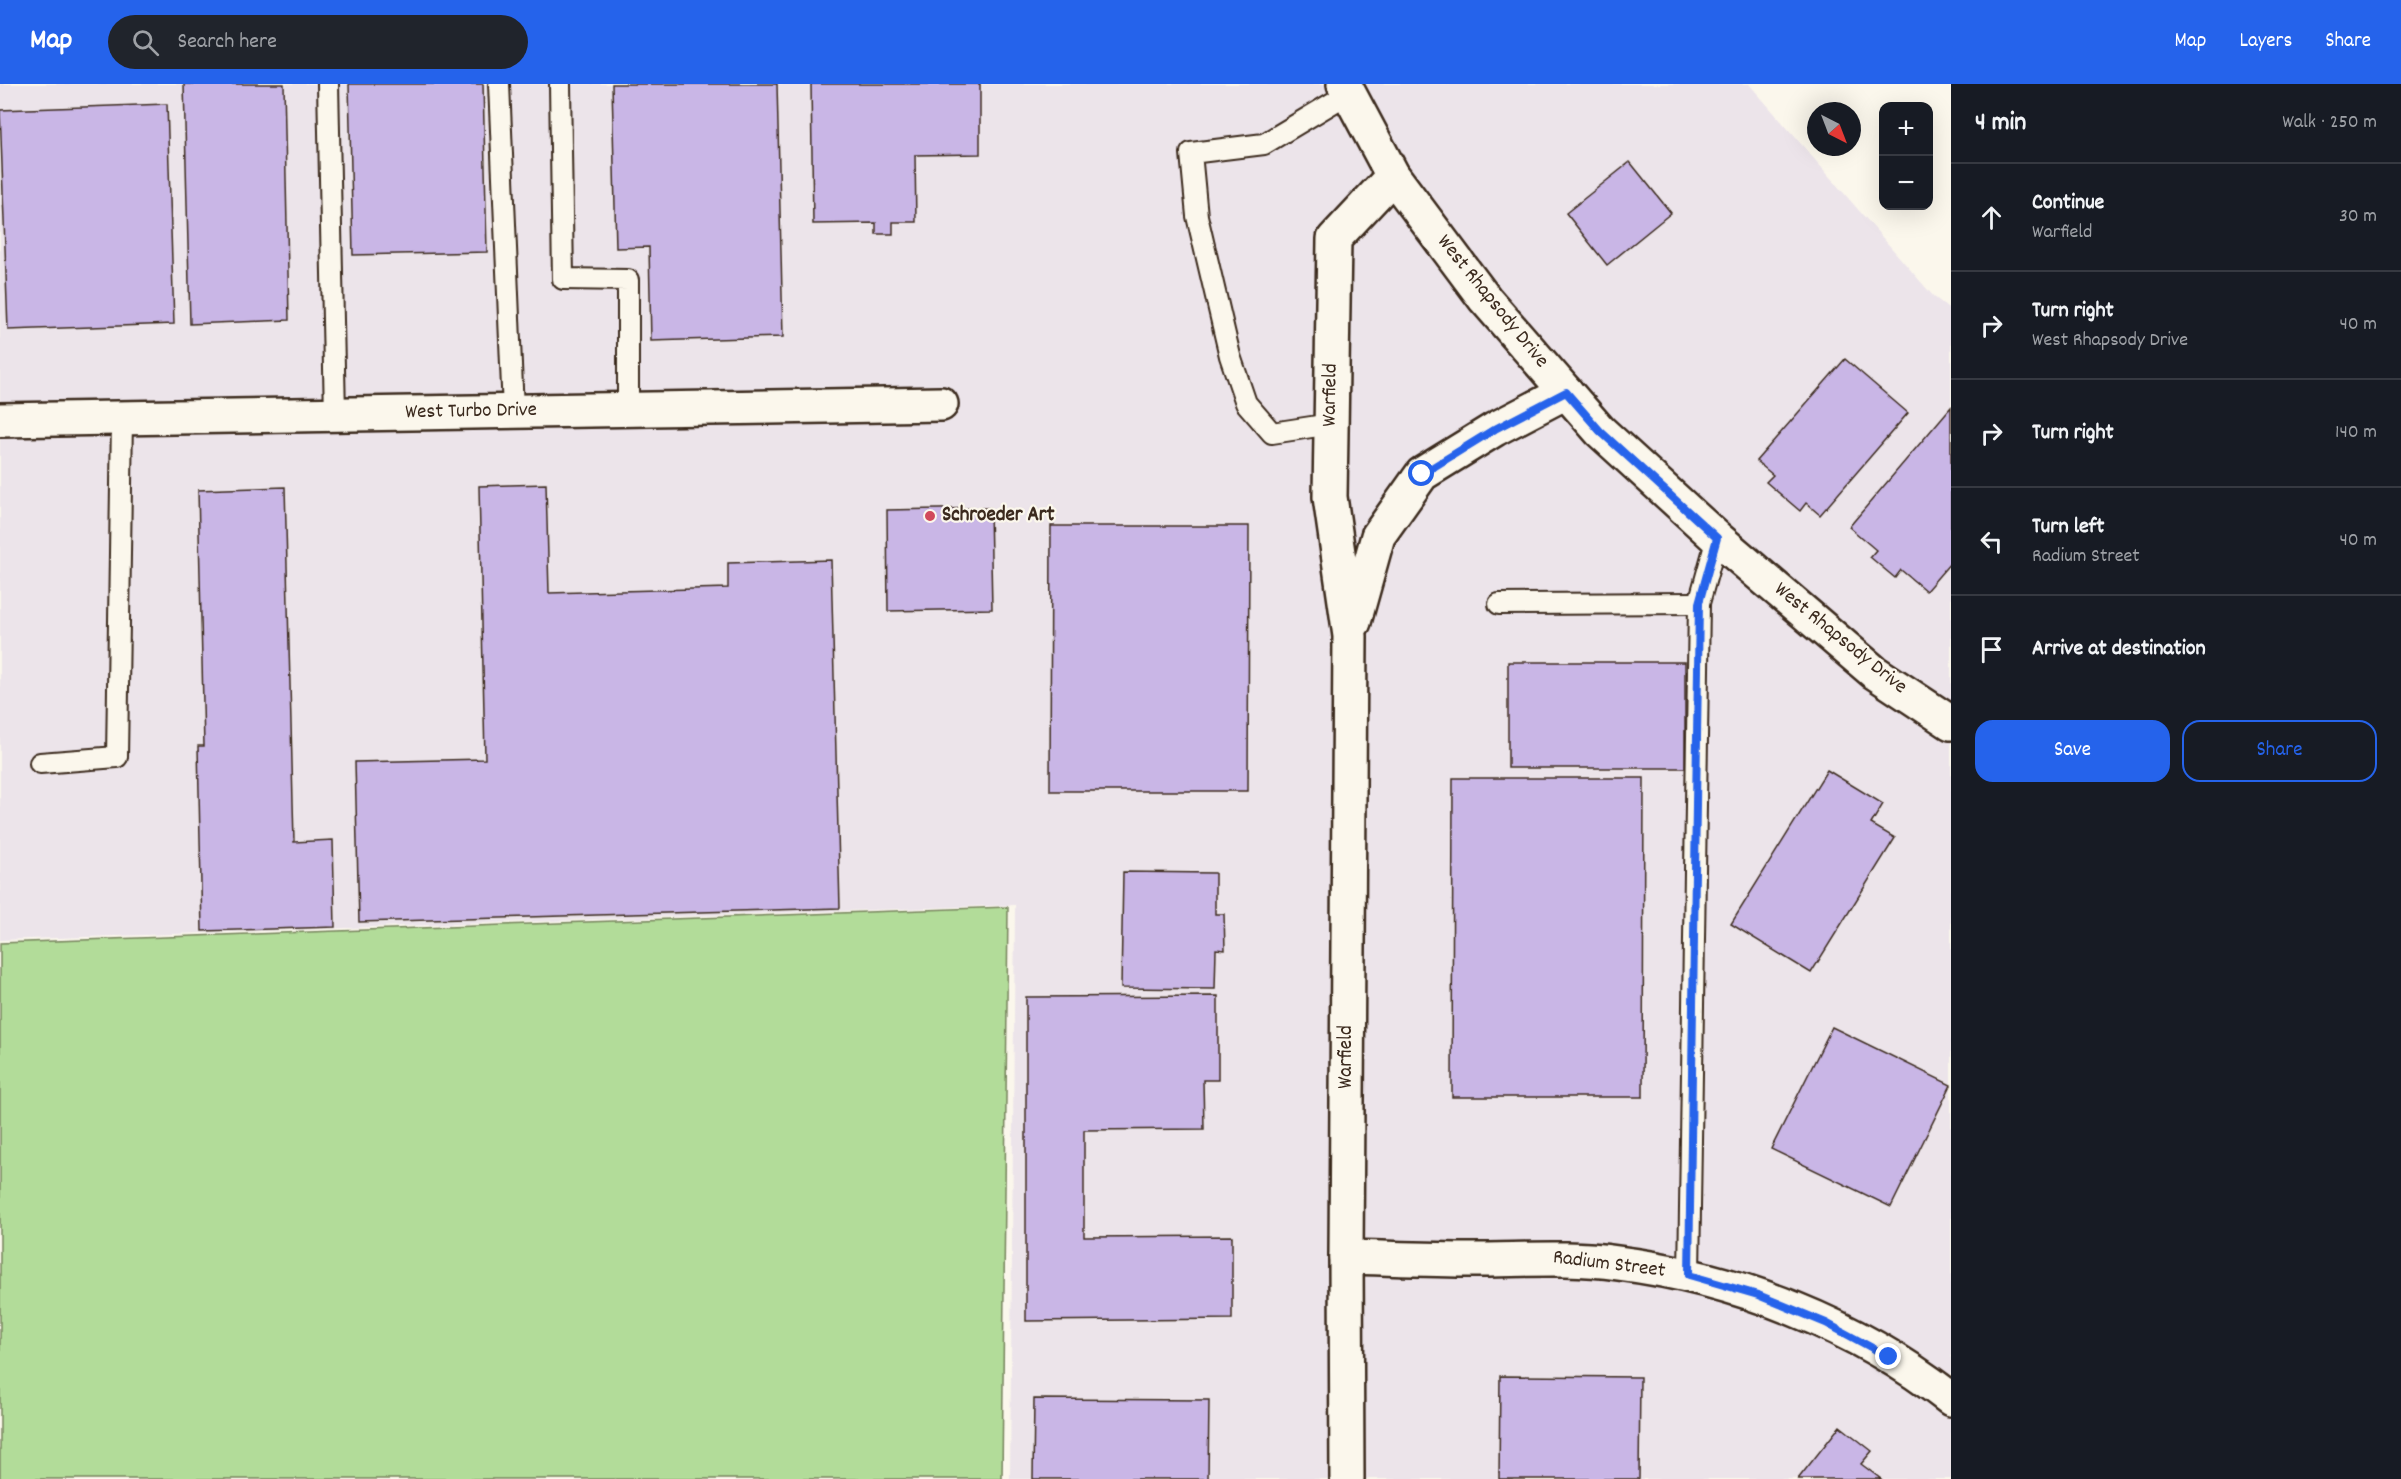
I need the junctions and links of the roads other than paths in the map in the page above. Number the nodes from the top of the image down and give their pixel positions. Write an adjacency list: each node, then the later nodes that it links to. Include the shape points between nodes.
1 (328, 84): 10 (lane)
2 (499, 84): 9 (lane)
3 (560, 84): 8 (lane, via 563,279 628,280)
4 (1347, 88): 5 (street, West Rhapsody Drive); 13 (lane, via 1264,144 1191,153 1197,216 1230,356 1246,403 1272,433)
5 (1393, 176): 6 (street, West Rhapsody Drive, via 1485,299); 13 (street, Warfield, via 1334,239)
6 (1566, 392): 14 (street, West Rhapsody Drive, via 1600,431); 17 (street, Warfield, via 1422,474 1378,536)
7 (941, 404): 8 (street, West Turbo Drive)
8 (628, 410): 9 (street, West Turbo Drive)
9 (513, 411): 10 (street, West Turbo Drive)
10 (335, 415): 11 (street, West Turbo Drive)
11 (122, 418): 12 (street, West Turbo Drive); 19 (lane, via 117,758)
12 (0, 420)
13 (1331, 424): 17 (street, Warfield, via 1330,497)
14 (1717, 538): 15 (lane); 18 (street, West Rhapsody Drive, via 1874,672)
15 (1699, 603): 16 (lane); 21 (lane)
16 (1499, 604)
17 (1350, 636): 20 (street, Warfield)
18 (1951, 723)
19 (40, 763)
20 (1346, 1257): 21 (street, Radium Street, via 1546,1257 1618,1262); 23 (street, Warfield)
21 (1689, 1275): 22 (street, Radium Street, via 1758,1295 1826,1323 1889,1357)
22 (1951, 1399)
23 (1347, 1479)

